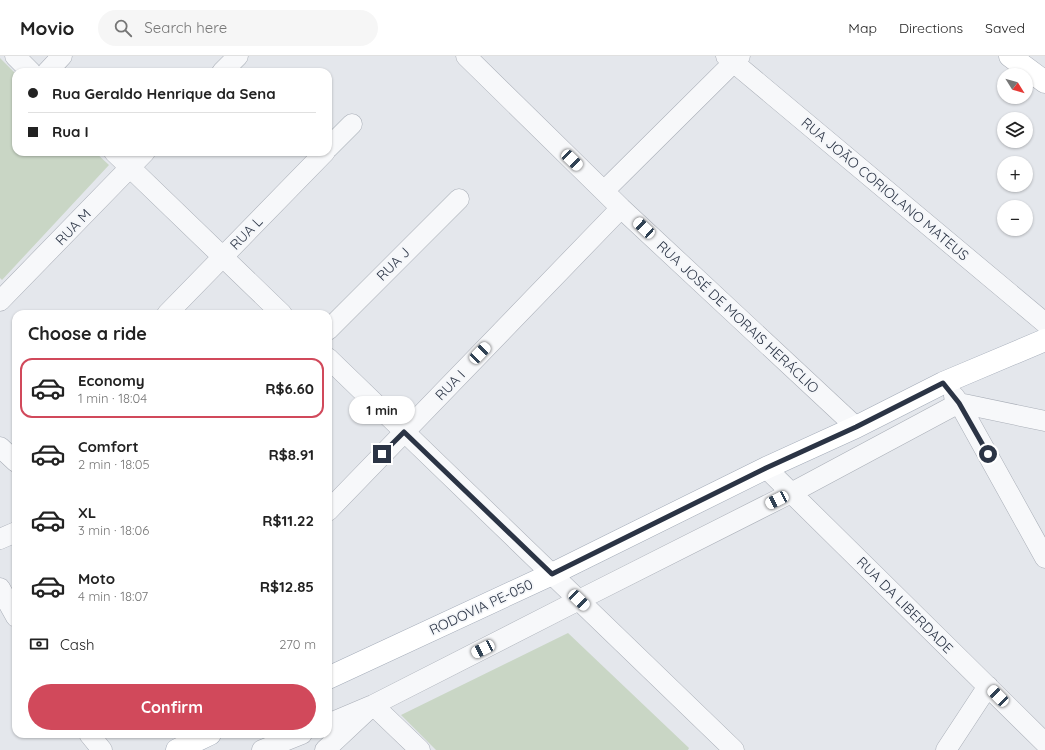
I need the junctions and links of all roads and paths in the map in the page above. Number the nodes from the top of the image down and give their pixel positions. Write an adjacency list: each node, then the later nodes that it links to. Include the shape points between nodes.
1 (14, 56): 7 (street)
2 (62, 56): 8 (street)
3 (238, 56): 9 (street)
4 (466, 56): 17 (street, RUA JOSÉ DE MORAIS HERÁCLIO)
5 (1010, 56): 10 (main road)
6 (733, 58): 17 (street); 24 (street, RUA JOÃO CORIOLANO MATEUS)
7 (27, 68)
8 (51, 68)
9 (226, 68)
10 (1045, 82)
11 (352, 124): 12 (street)
12 (332, 144)
13 (118, 156): 16 (street)
14 (141, 156): 16 (street, RUA M)
15 (320, 156): 20 (street, RUA L)
16 (130, 168): 20 (street); 21 (street, RUA M)
17 (604, 190): 19 (street, RUA JOSÉ DE MORAIS HERÁCLIO)
18 (459, 199): 25 (street, RUA J)
19 (621, 208): 31 (street, RUA JOSÉ DE MORAIS HERÁCLIO); 32 (street, RUA I)
20 (223, 257): 22 (street, RUA L); 23 (street)
21 (0, 301)
22 (171, 310)
23 (278, 310)
24 (1045, 323)
25 (332, 326)
26 (1045, 340): 28 (main road, RODOVIA PE-050)
27 (332, 362): 32 (street)
28 (943, 383): 29 (street); 31 (main road, RODOVIA PE-050)
29 (959, 403): 30 (street); 36 (street); 40 (street)
30 (1045, 421)
31 (856, 427): 35 (main road, RODOVIA PE-050)
32 (404, 432): 37 (street, RUA I); 41 (street)
33 (0, 447): 34 (street)
34 (12, 458)
35 (766, 468): 36 (street, RUA DA LIBERDADE); 41 (main road, RODOVIA PE-050)
36 (791, 493): 43 (street); 46 (street, RUA DA LIBERDADE)
37 (332, 507)
38 (12, 534): 39 (street)
39 (0, 539)
40 (1045, 558)
41 (552, 574): 43 (street); 45 (main road, RODOVIA PE-050)
42 (0, 588): 44 (street)
43 (579, 600): 47 (street); 58 (street)
44 (12, 610)
45 (332, 676)
46 (988, 686): 52 (street, RUA DA LIBERDADE); 59 (street)
47 (373, 705): 48 (street); 56 (street); 57 (street)
48 (332, 722)
49 (92, 738): 53 (street)
50 (202, 738): 54 (main road)
51 (292, 738): 55 (street)
52 (1045, 743)
53 (102, 750)
54 (177, 750)
55 (262, 750)
56 (325, 750)
57 (420, 750)
58 (734, 750)
59 (946, 750)

